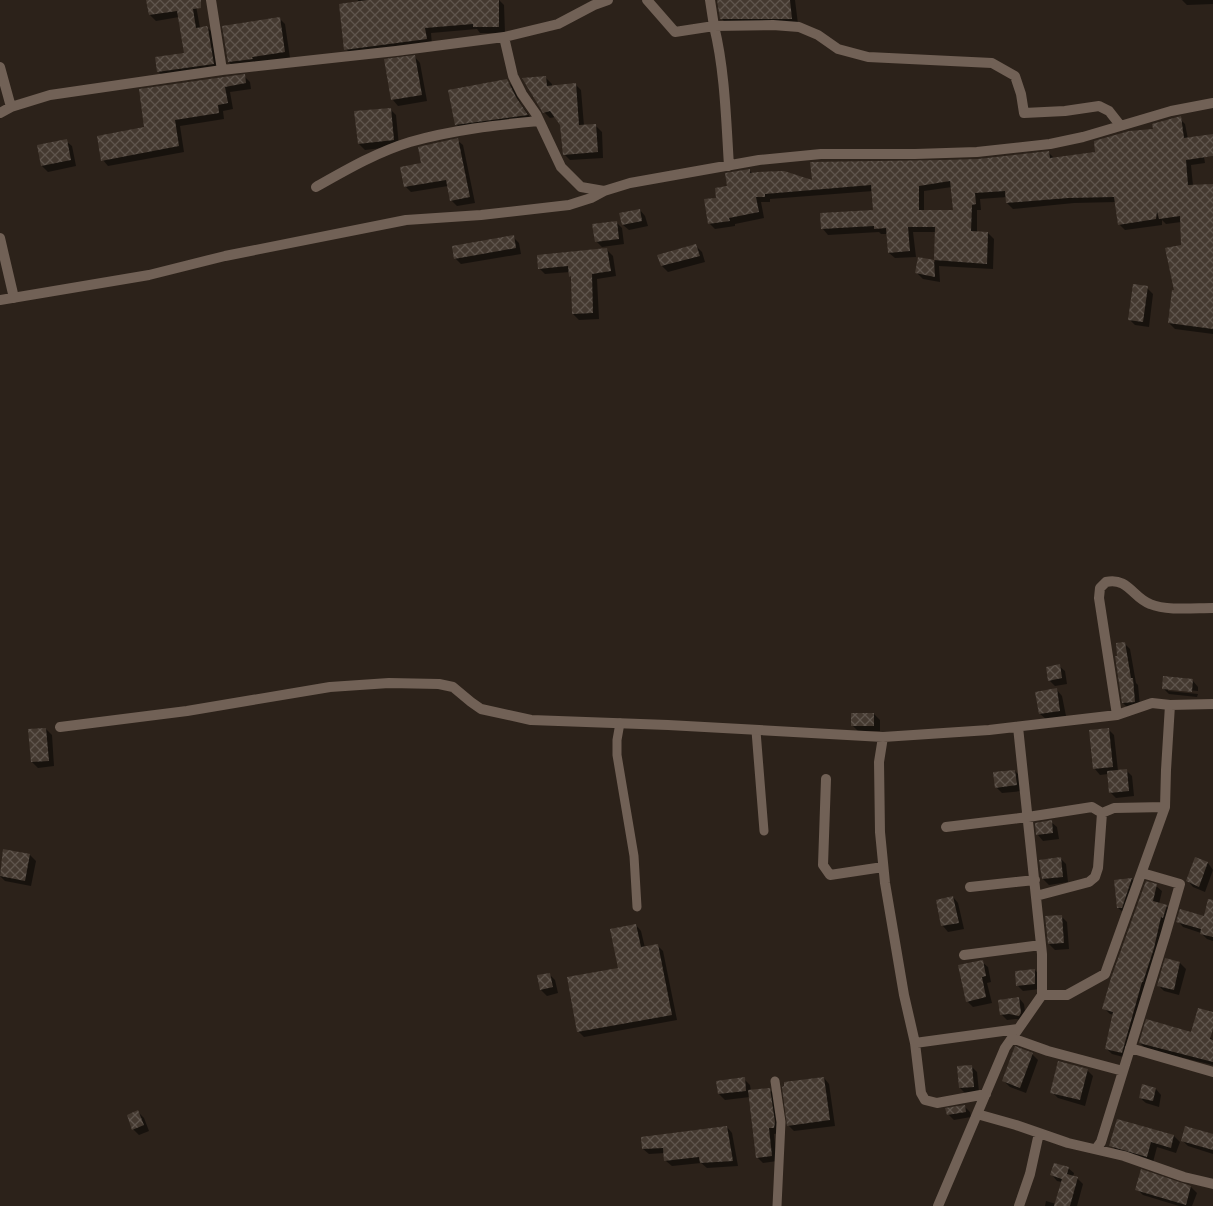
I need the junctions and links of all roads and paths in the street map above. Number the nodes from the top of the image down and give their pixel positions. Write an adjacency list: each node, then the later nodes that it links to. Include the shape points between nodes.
1 (211, 0): 9 (street)
2 (608, 0): 5 (street)
3 (647, 0): 6 (street, via 675,32)
4 (710, 0): 6 (street)
5 (591, 2): 7 (street, via 558,24)
6 (714, 26): 14 (street, via 798,27 818,35 838,50 868,57 992,63 1015,76 1024,113 1099,106 1109,110); 15 (street)
7 (504, 37): 9 (street); 13 (street, via 513,76)
8 (0, 67): 11 (street)
9 (222, 70): 11 (street, via 50,95)
10 (1213, 103): 14 (street)
11 (11, 107): 12 (street)
12 (0, 113)
13 (539, 121): 16 (street, via 409,142); 17 (street, via 560,167 581,187)
14 (1120, 126): 15 (street, via 1083,137 1013,149 821,154)
15 (729, 166): 17 (street)
16 (316, 187)
17 (604, 190): 19 (street, via 569,205 406,220 225,256 149,275)
18 (0, 238): 19 (street)
19 (14, 298): 20 (street)
20 (0, 300)
21 (1213, 608): 24 (street, via 1158,608 1146,603 1120,581 1106,582 1100,588)
22 (1213, 704): 23 (street)
23 (1170, 706): 24 (street, via 1152,703); 31 (street)
24 (1117, 715): 27 (street)
25 (620, 723): 26 (street, via 531,720 481,709 453,687 389,683 330,687 186,711); 28 (street); 41 (lane, via 616,755 634,856)
26 (60, 727)
27 (1018, 727): 29 (street); 33 (street)
28 (756, 731): 29 (street); 35 (lane)
29 (883, 737): 36 (street, via 879,762)
30 (826, 779): 36 (street, via 823,865 826,871 830,874)
31 (1165, 807): 32 (street, via 1114,808); 37 (street)
32 (1102, 813): 33 (street, via 1092,807); 40 (street, via 1095,877 1089,882)
33 (1028, 817): 34 (street); 38 (street)
34 (946, 827)
35 (764, 832)
36 (884, 867): 46 (street, via 904,995)
37 (1142, 873): 44 (street, via 1105,974 1067,995); 47 (street, via 1180,884)
38 (1035, 880): 39 (street); 40 (street)
39 (970, 887)
40 (1036, 896): 42 (street)
41 (637, 907)
42 (1041, 946): 43 (street); 44 (street)
43 (964, 955)
44 (1042, 995): 45 (street)
45 (1015, 1033): 46 (street); 48 (street, via 1048,1051); 51 (street, via 1005,1048)
46 (915, 1043): 51 (street, via 921,1093 925,1100 937,1103)
47 (1130, 1048): 48 (street); 49 (street)
48 (1123, 1072): 54 (street)
49 (1213, 1072)
50 (775, 1081): 57 (lane, via 781,1122)
51 (986, 1094): 52 (street)
52 (977, 1114): 53 (street); 56 (street)
53 (1039, 1133): 54 (street); 58 (street)
54 (1096, 1150): 55 (street)
55 (1213, 1184)
56 (942, 1205)
57 (777, 1206)
58 (1019, 1206)

